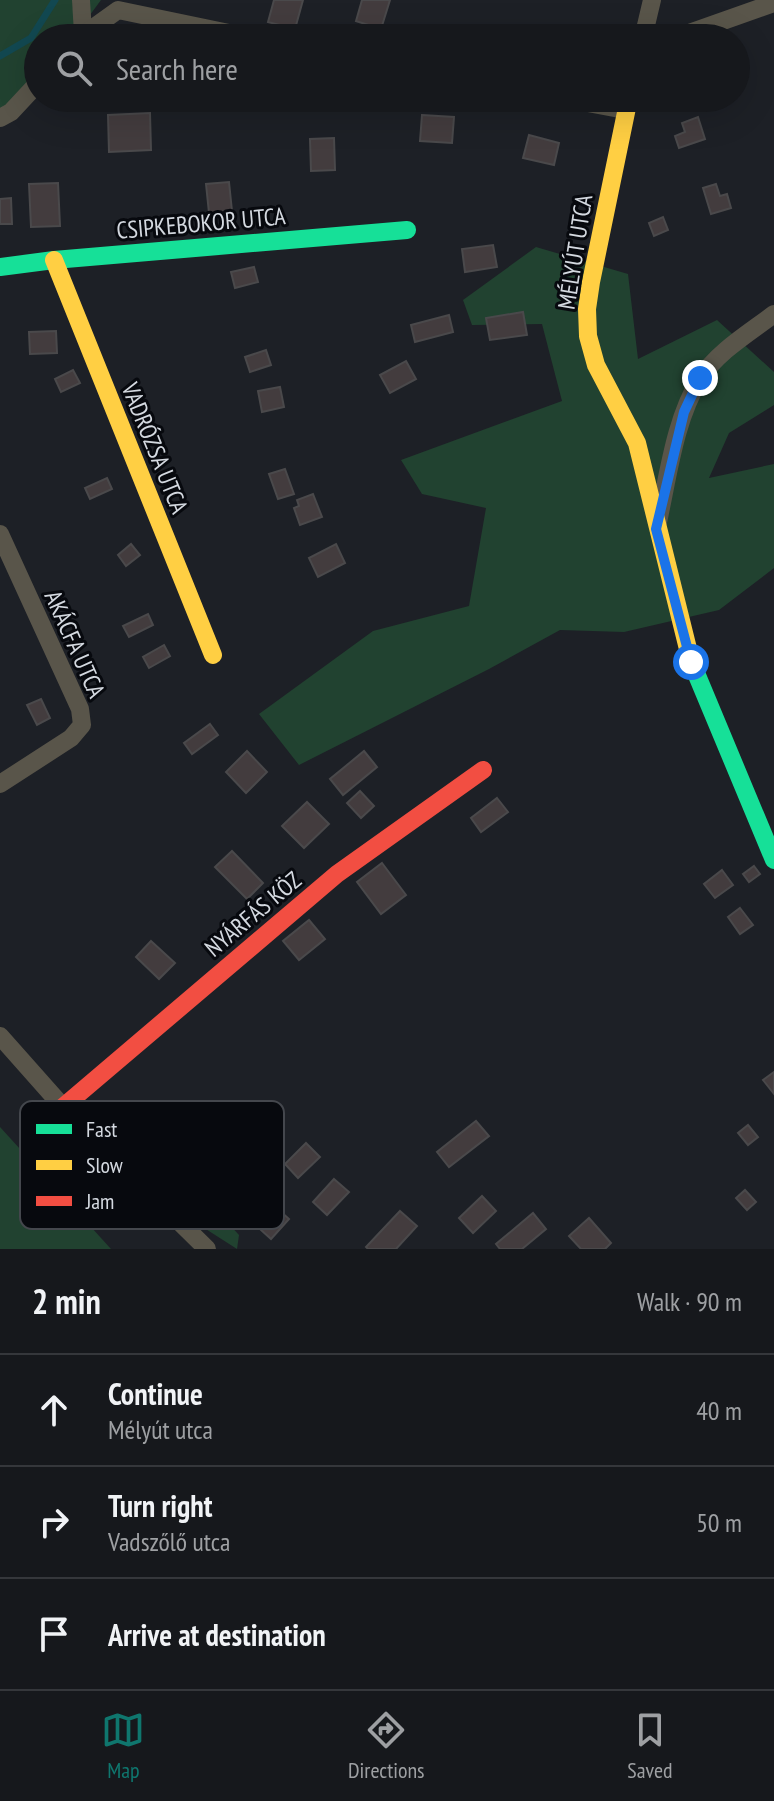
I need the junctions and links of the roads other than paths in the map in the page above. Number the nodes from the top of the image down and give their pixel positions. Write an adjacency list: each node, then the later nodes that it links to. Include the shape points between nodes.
1 (81, 0): 4 (street)
2 (652, 0): 7 (street)
3 (774, 3): 8 (street)
4 (81, 24)
5 (97, 24): 6 (street, via 118,10)
6 (186, 24)
7 (646, 24)
8 (715, 24)
9 (24, 98): 11 (street)
10 (625, 112): 16 (street, MÉLYÚT UTCA, via 591,282 588,336 605,387 637,443)
11 (0, 118)
12 (407, 230): 13 (street, CSIPKEBOKOR UTCA)
13 (54, 260): 14 (street, CSIPKEBOKOR UTCA); 18 (street, VADRÓZSA UTCA)
14 (0, 267)
15 (774, 314): 16 (street, via 700,378 684,412)
16 (656, 529): 21 (street, MÉLYÚT UTCA, via 691,662)
17 (0, 534): 20 (street, AKÁCFA UTCA, via 80,709 82,725 71,738)
18 (213, 655)
19 (483, 770): 24 (street, NYÁRFÁS KÖZ, via 337,874)
20 (0, 784)
21 (774, 860)
22 (0, 1036): 23 (street)
23 (58, 1101)
24 (70, 1101)

